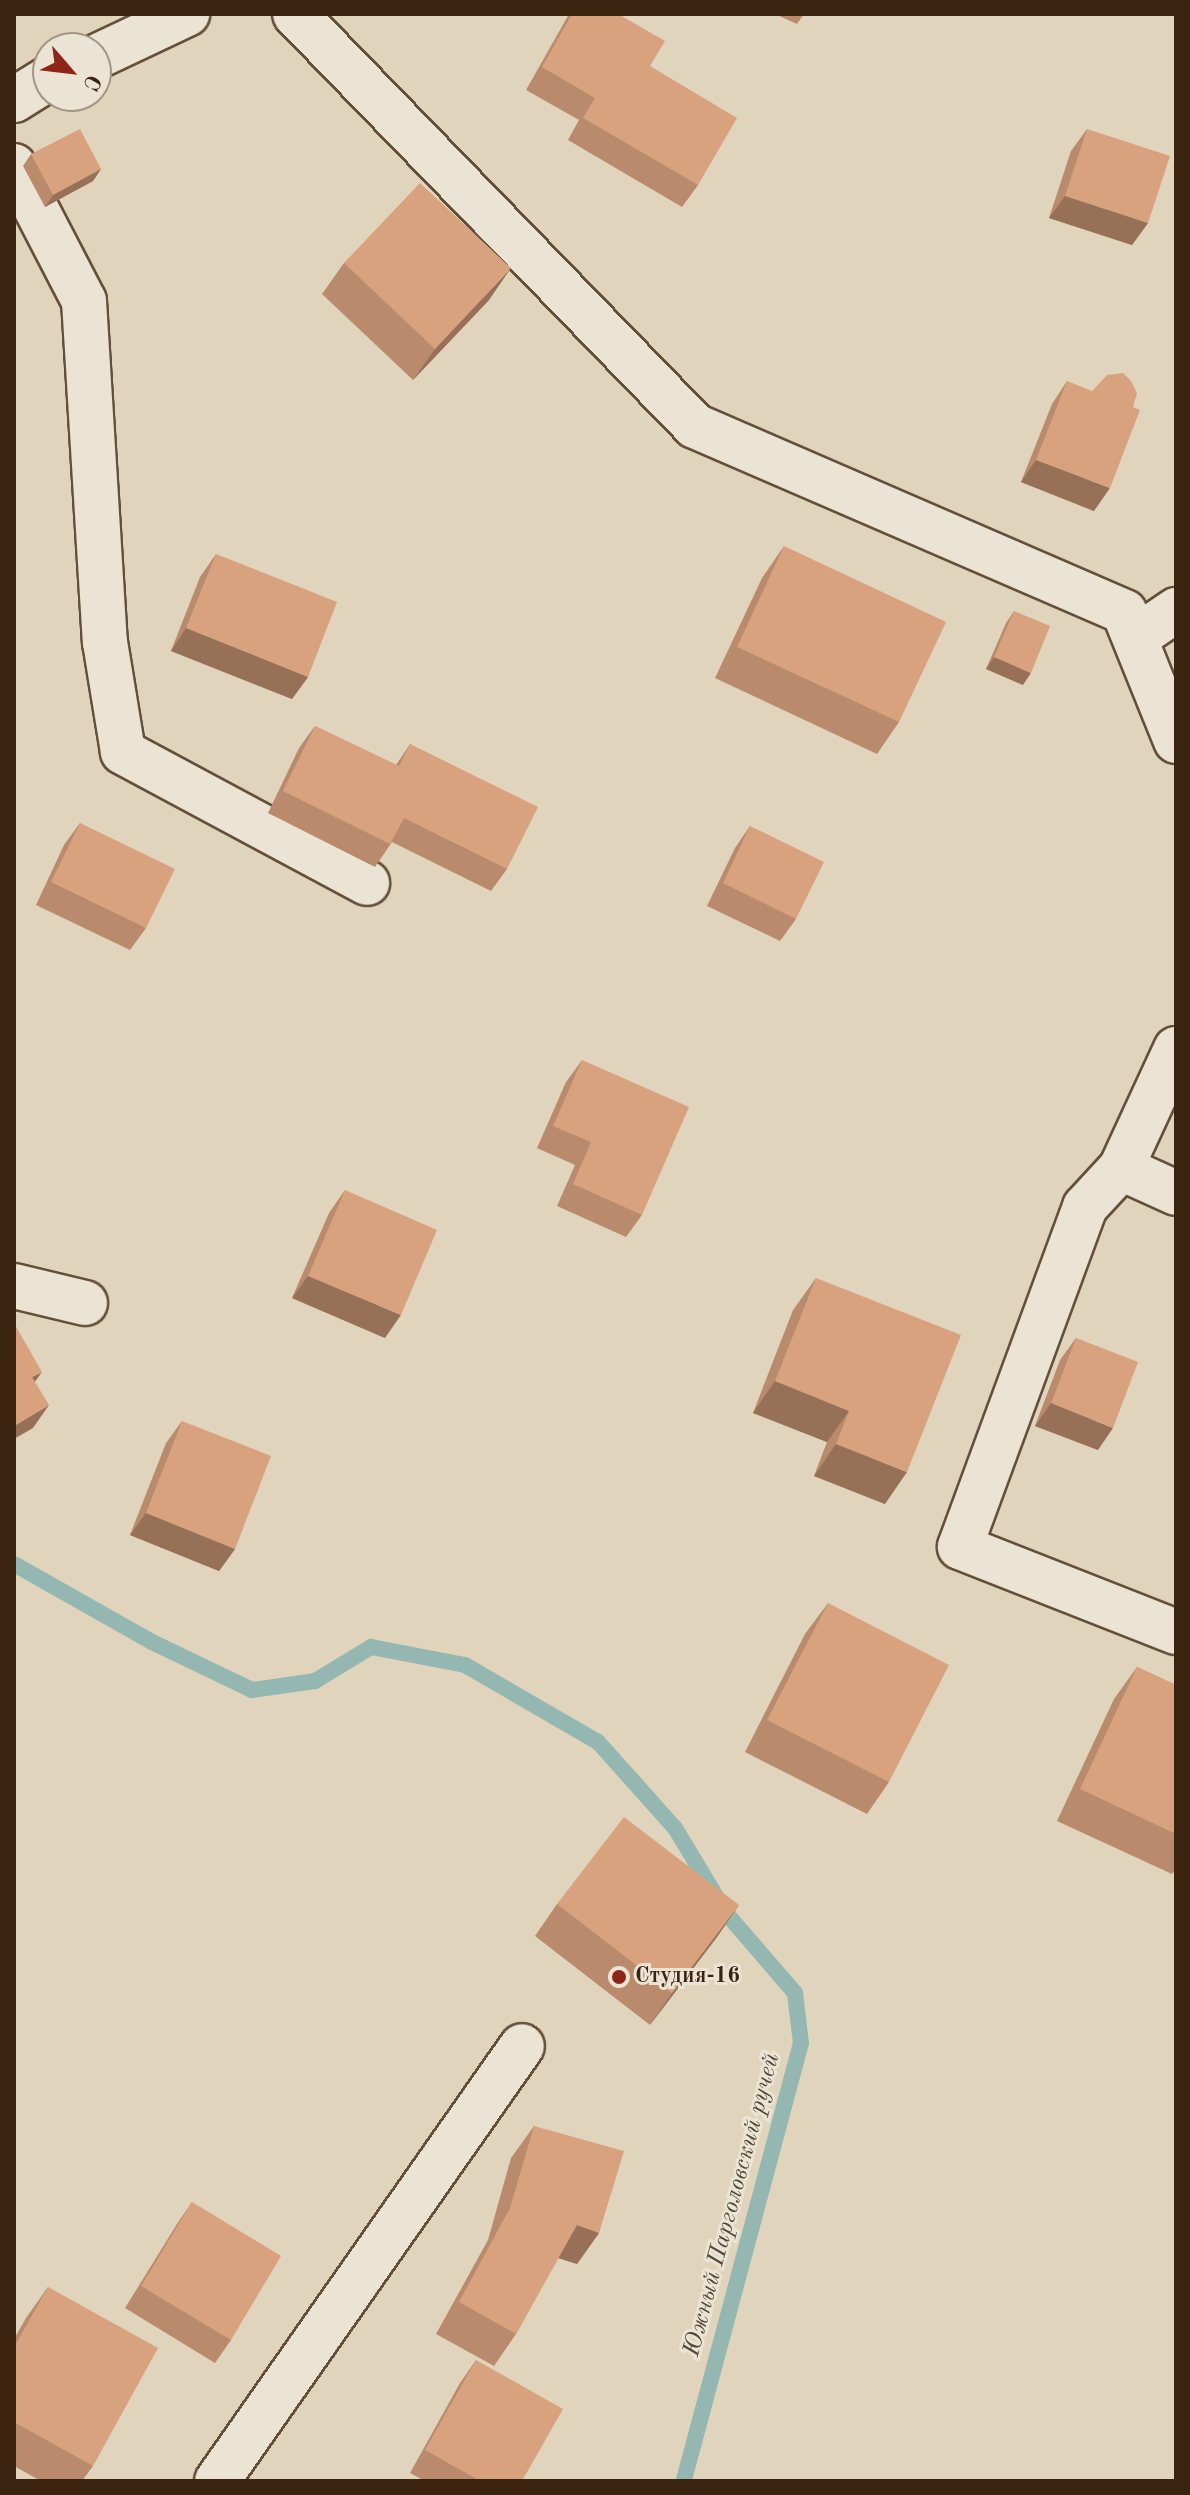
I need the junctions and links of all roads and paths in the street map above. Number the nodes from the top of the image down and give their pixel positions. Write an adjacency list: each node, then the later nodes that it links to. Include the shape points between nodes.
1 (187, 14): 3 (street)
2 (295, 14): 8 (street, via 695,426 1124,612)
3 (112, 49)
4 (32, 89): 5 (street)
5 (14, 100)
6 (14, 166): 10 (street, via 84,301 105,642 123,752)
7 (1176, 610): 8 (street)
8 (1135, 638): 9 (street)
9 (1176, 741)
10 (367, 883)
11 (1176, 1049): 12 (street)
12 (1121, 1168): 13 (street); 16 (street, via 1085,1207 960,1547)
13 (1176, 1193)
14 (14, 1286): 15 (street)
15 (85, 1303)
16 (1176, 1632)
17 (522, 2046): 18 (street)
18 (217, 2481)

